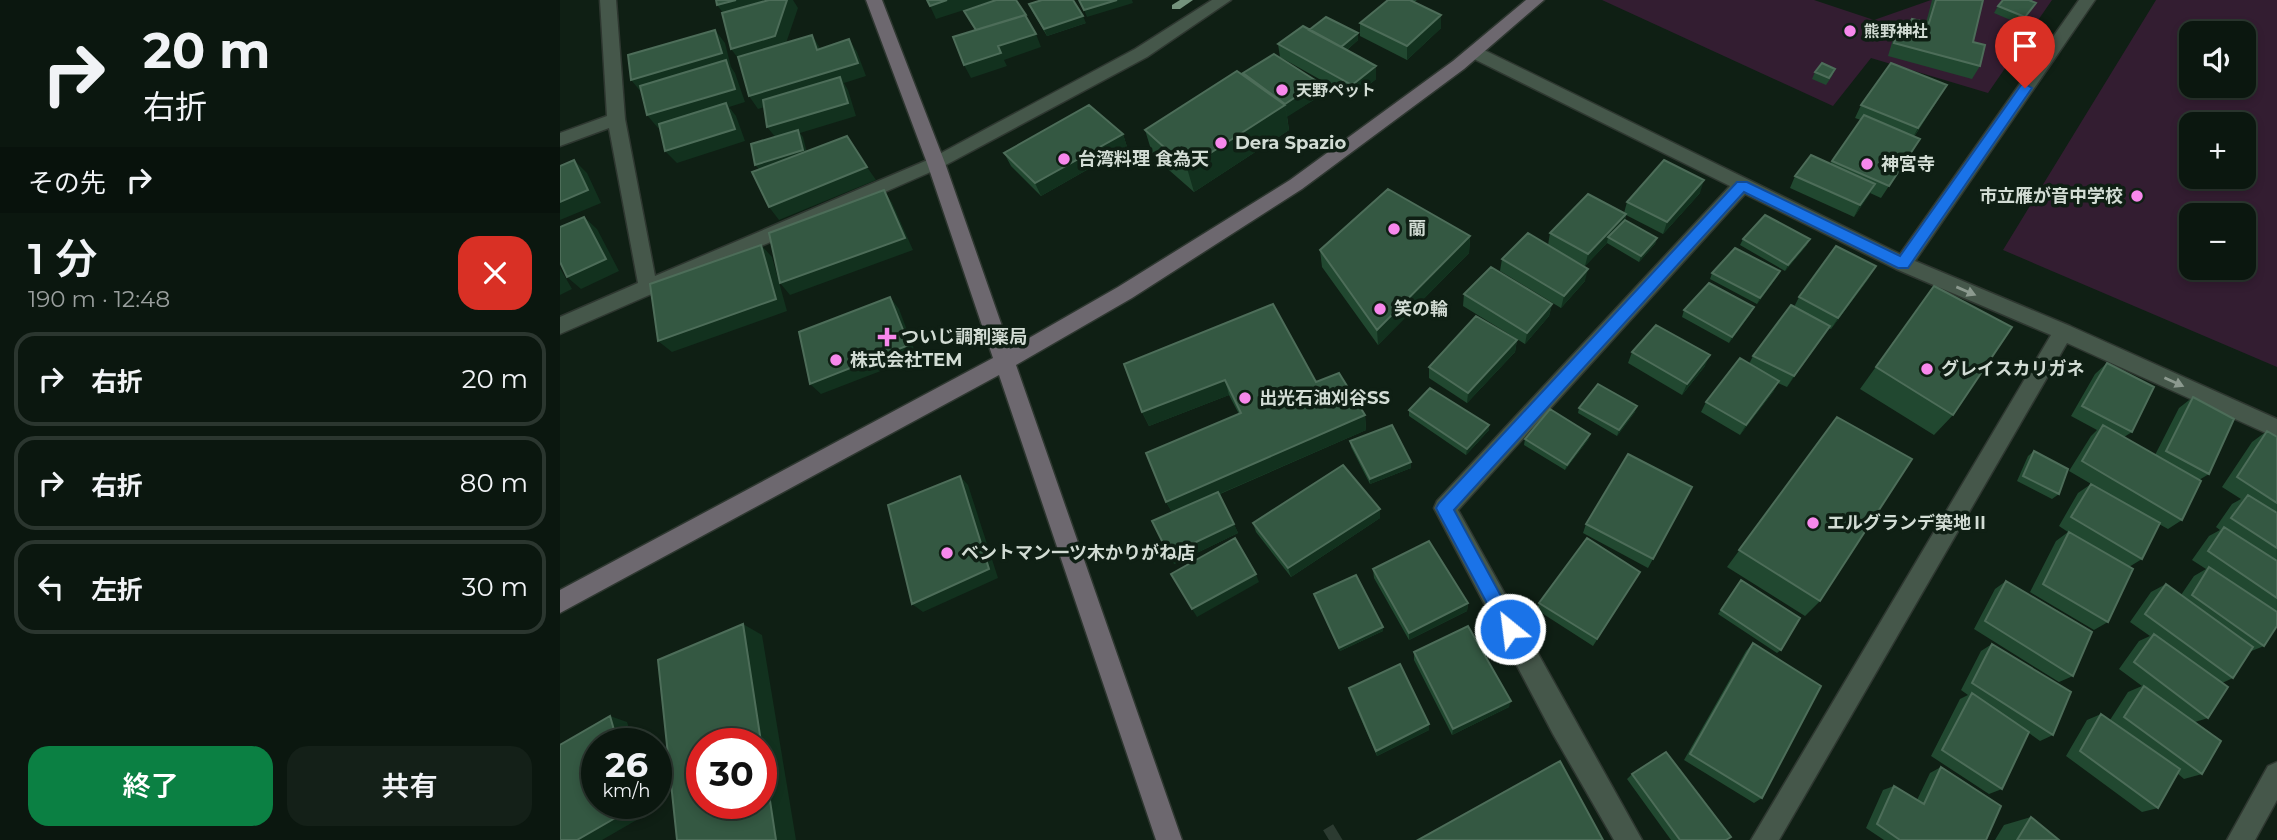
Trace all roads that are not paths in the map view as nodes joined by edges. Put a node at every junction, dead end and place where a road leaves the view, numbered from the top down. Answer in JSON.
{"nodes":[{"id":1,"x":608,"y":0,"type":"edge"},
{"id":2,"x":874,"y":0,"type":"edge"},
{"id":3,"x":1223,"y":0,"type":"edge"},
{"id":4,"x":1536,"y":0,"type":"edge"},
{"id":5,"x":2087,"y":0,"type":"edge"},
{"id":6,"x":1476,"y":53,"type":"junction"},
{"id":7,"x":616,"y":119,"type":"junction"},
{"id":8,"x":560,"y":140,"type":"edge"},
{"id":9,"x":936,"y":163,"type":"junction"},
{"id":10,"x":1742,"y":185,"type":"junction"},
{"id":11,"x":1903,"y":264,"type":"junction"},
{"id":12,"x":648,"y":287,"type":"junction"},
{"id":13,"x":560,"y":326,"type":"edge"},
{"id":14,"x":2063,"y":332,"type":"junction"},
{"id":15,"x":1005,"y":363,"type":"junction"},
{"id":16,"x":2277,"y":429,"type":"edge"},
{"id":17,"x":560,"y":602,"type":"edge"},
{"id":18,"x":2277,"y":775,"type":"edge"},
{"id":19,"x":1169,"y":840,"type":"edge"},
{"id":20,"x":1629,"y":840,"type":"edge"},
{"id":21,"x":1764,"y":840,"type":"edge"},
{"id":22,"x":2240,"y":840,"type":"edge"}],
"edges":[{"from":1,"to":7,"type":"street"},
{"from":2,"to":9,"type":"street"},
{"from":3,"to":9,"type":"street"},
{"from":4,"to":6,"type":"street"},
{"from":5,"to":11,"type":"street"},
{"from":6,"to":10,"type":"street"},
{"from":6,"to":15,"type":"street"},
{"from":7,"to":8,"type":"street"},
{"from":7,"to":12,"type":"street"},
{"from":9,"to":12,"type":"street"},
{"from":9,"to":15,"type":"street"},
{"from":10,"to":11,"type":"street"},
{"from":10,"to":20,"type":"street"},
{"from":11,"to":14,"type":"street","one_way":true},
{"from":12,"to":13,"type":"street"},
{"from":14,"to":16,"type":"street","one_way":true},
{"from":14,"to":21,"type":"street"},
{"from":15,"to":17,"type":"street"},
{"from":15,"to":19,"type":"street"},
{"from":18,"to":22,"type":"street"}]}
